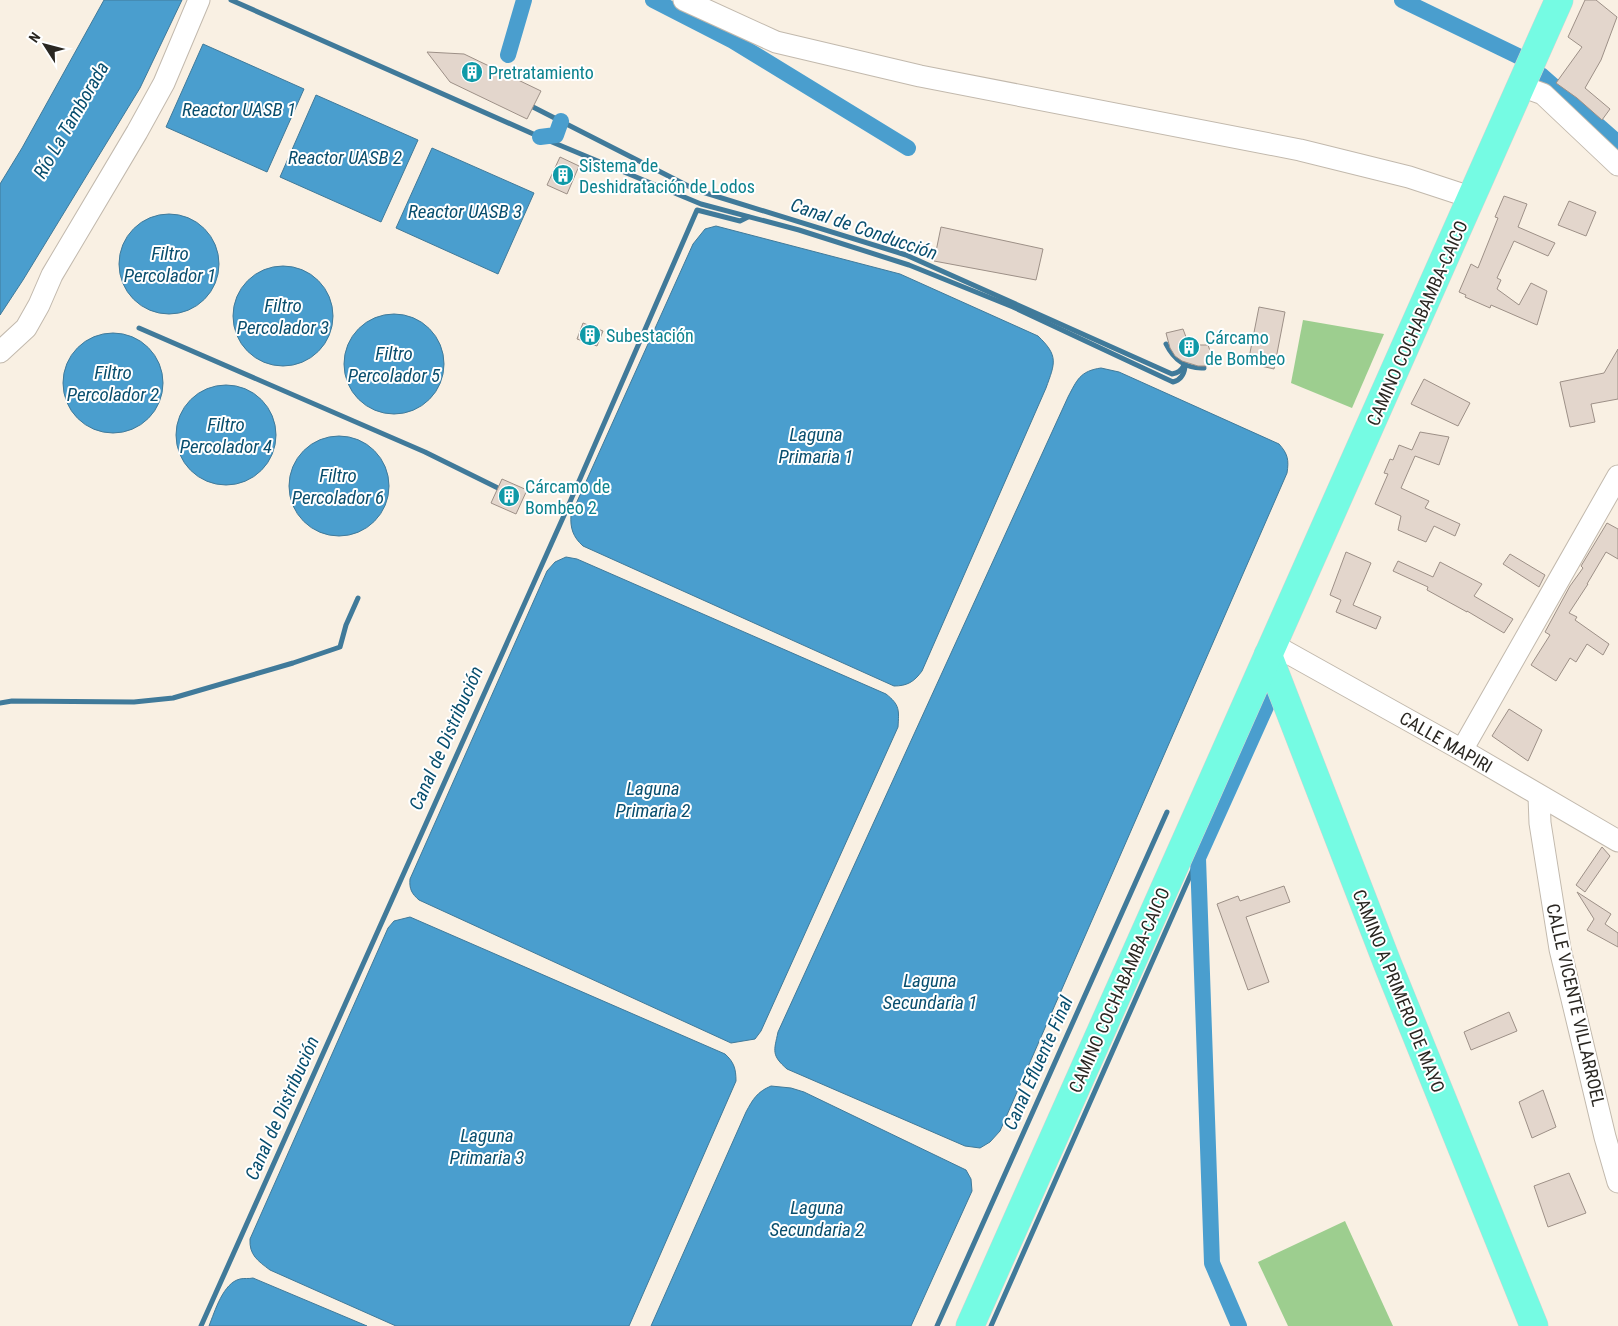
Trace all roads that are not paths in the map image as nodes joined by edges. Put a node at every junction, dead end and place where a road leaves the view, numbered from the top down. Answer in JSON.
{"nodes":[{"id":1,"x":199,"y":0,"type":"edge"},
{"id":2,"x":684,"y":0,"type":"edge"},
{"id":3,"x":1560,"y":0,"type":"edge"},
{"id":4,"x":1521,"y":86,"type":"junction"},
{"id":5,"x":1618,"y":165,"type":"edge"},
{"id":6,"x":1473,"y":198,"type":"junction"},
{"id":7,"x":0,"y":352,"type":"edge"},
{"id":8,"x":1618,"y":476,"type":"edge"},
{"id":9,"x":1270,"y":650,"type":"junction"},
{"id":10,"x":1462,"y":750,"type":"junction"},
{"id":11,"x":1539,"y":796,"type":"junction"},
{"id":12,"x":1618,"y":841,"type":"edge"},
{"id":13,"x":1600,"y":1112,"type":"junction"},
{"id":14,"x":1618,"y":1124,"type":"edge"},
{"id":15,"x":1618,"y":1182,"type":"edge"},
{"id":16,"x":970,"y":1326,"type":"edge"},
{"id":17,"x":1534,"y":1326,"type":"edge"}],
"edges":[{"from":1,"to":7,"type":"street"},
{"from":2,"to":6,"type":"street"},
{"from":3,"to":4,"type":"main road","name":"CAMINO COCHABAMBA-CAICO"},
{"from":4,"to":5,"type":"street"},
{"from":4,"to":6,"type":"main road","name":"CAMINO COCHABAMBA-CAICO"},
{"from":6,"to":9,"type":"main road","name":"CAMINO COCHABAMBA-CAICO"},
{"from":8,"to":10,"type":"street"},
{"from":9,"to":10,"type":"street","name":"CALLE MAPIRI"},
{"from":9,"to":16,"type":"main road","name":"CAMINO COCHABAMBA-CAICO"},
{"from":9,"to":17,"type":"main road","name":"CAMINO A PRIMERO DE MAYO"},
{"from":10,"to":11,"type":"street","name":"CALLE MAPIRI"},
{"from":11,"to":12,"type":"street","name":"CALLE MAPIRI"},
{"from":11,"to":13,"type":"street","name":"CALLE VICENTE VILLARROEL"},
{"from":13,"to":14,"type":"street"},
{"from":13,"to":15,"type":"street","name":"CALLE VICENTE VILLARROEL"}]}
